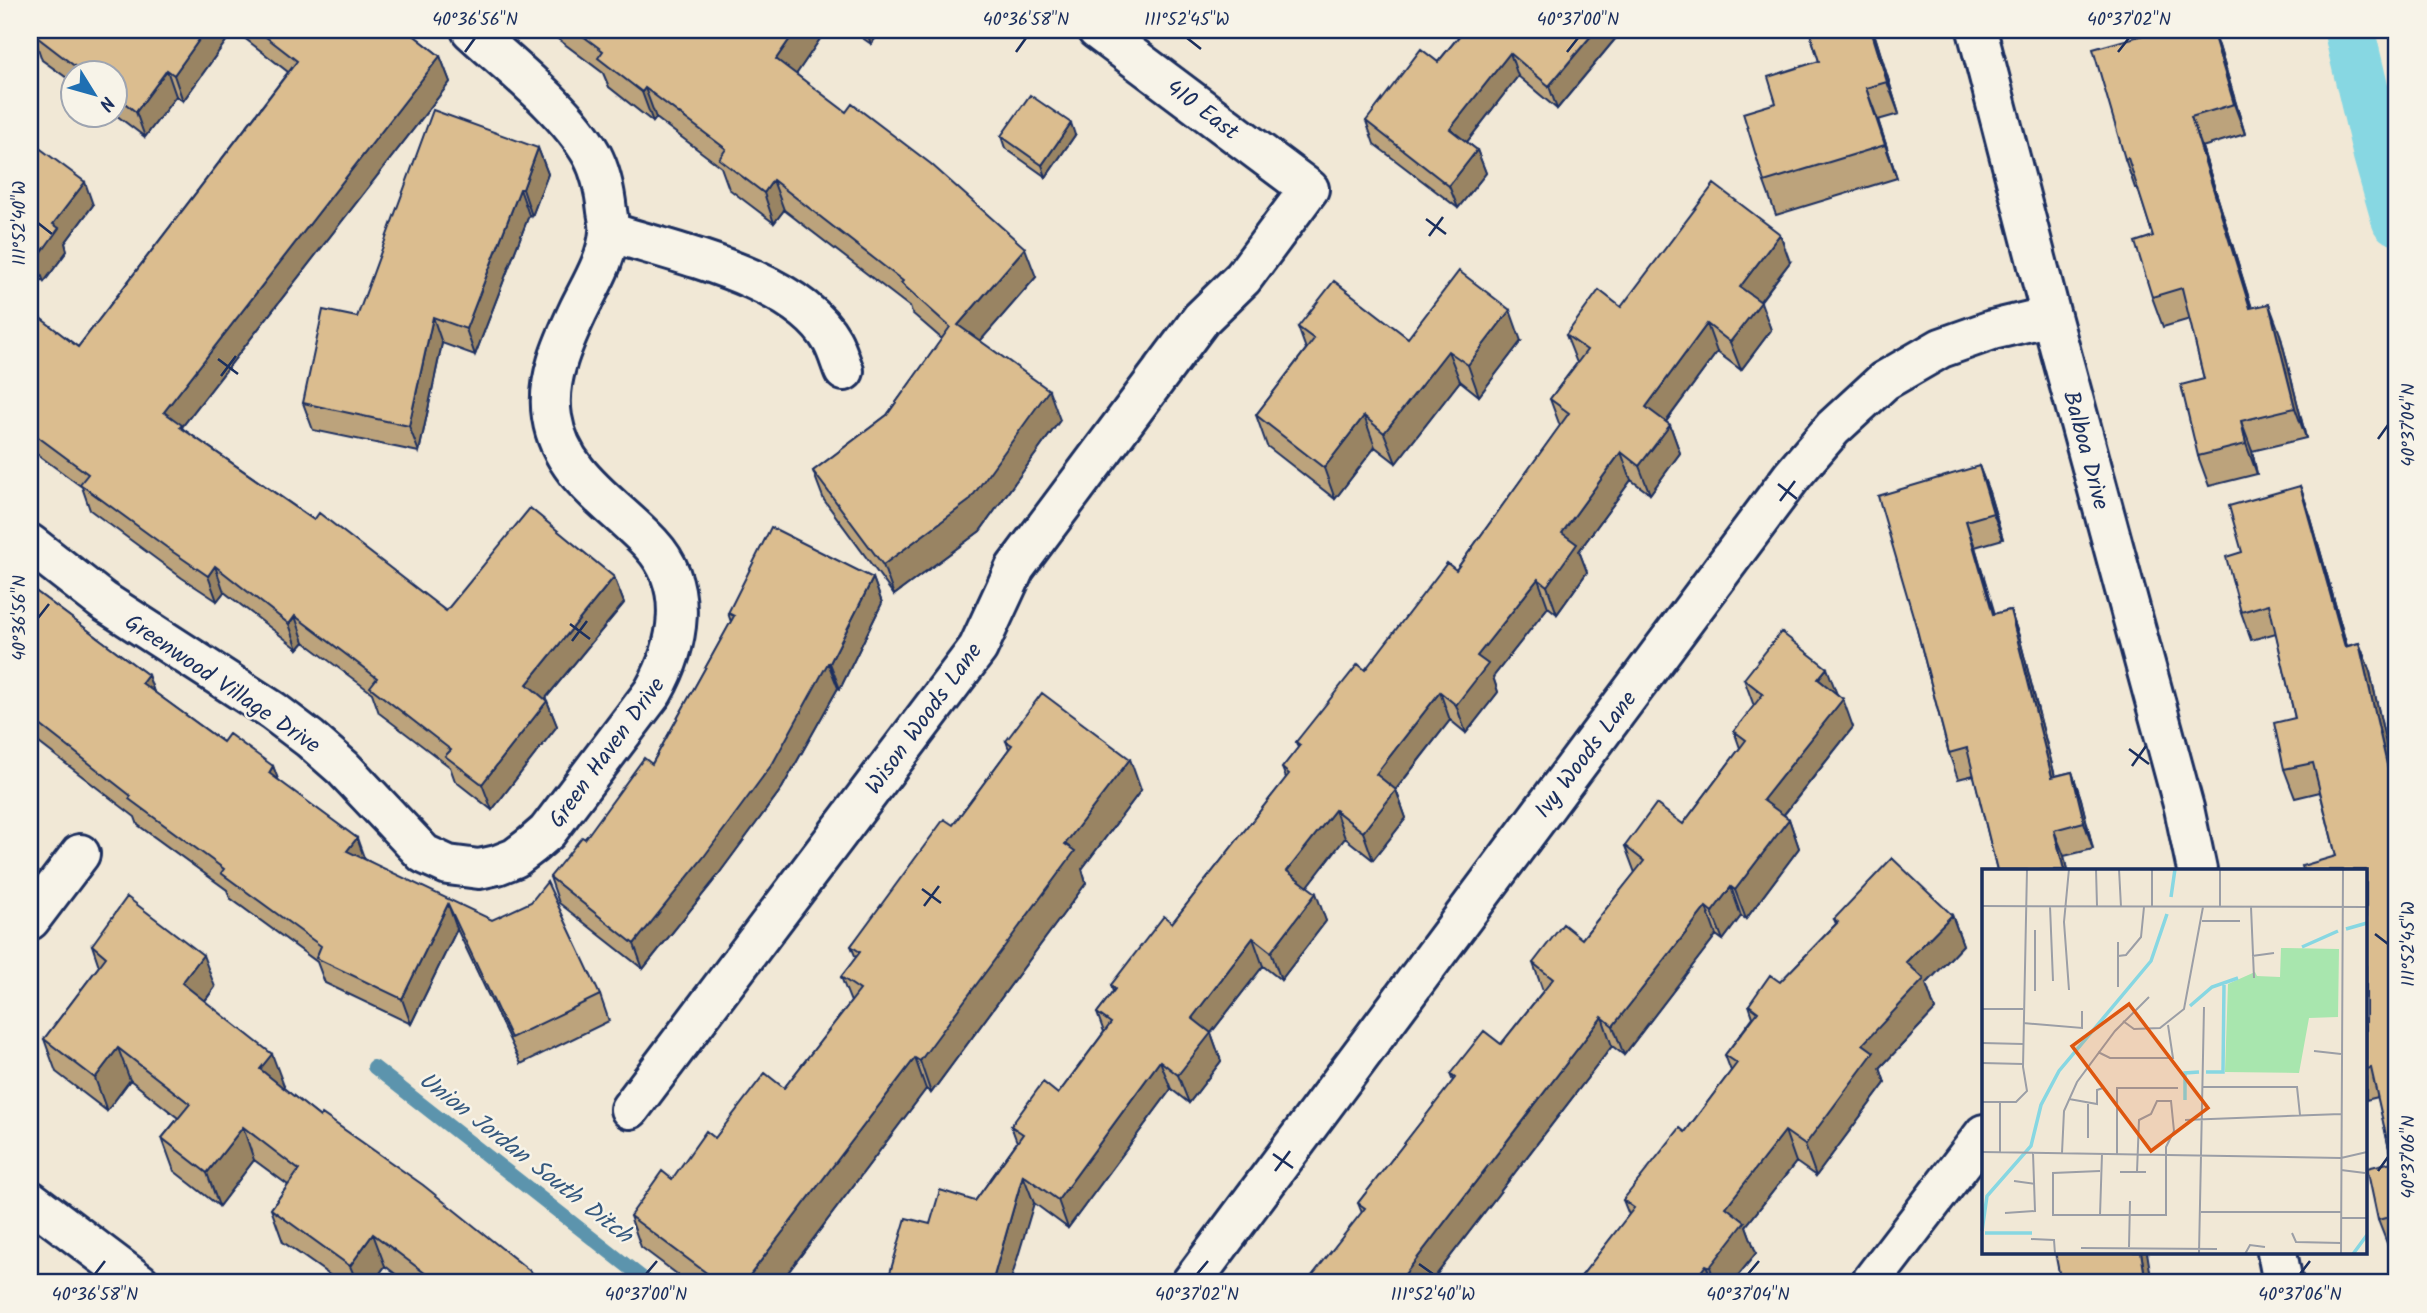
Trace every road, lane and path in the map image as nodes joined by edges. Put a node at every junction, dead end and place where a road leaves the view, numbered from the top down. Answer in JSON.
{"nodes":[{"id":1,"x":471,"y":30,"type":"edge"},
{"id":2,"x":1097,"y":30,"type":"edge"},
{"id":3,"x":1977,"y":30,"type":"edge"},
{"id":4,"x":1309,"y":189,"type":"joint"},
{"id":5,"x":609,"y":232,"type":"junction"},
{"id":6,"x":2051,"y":316,"type":"junction"},
{"id":7,"x":844,"y":371,"type":"dead end"},
{"id":8,"x":30,"y":544,"type":"edge"},
{"id":9,"x":80,"y":854,"type":"dead end"},
{"id":10,"x":479,"y":869,"type":"joint"},
{"id":11,"x":2197,"y":869,"type":"edge"},
{"id":12,"x":30,"y":920,"type":"edge"},
{"id":13,"x":630,"y":1109,"type":"dead end"},
{"id":14,"x":1982,"y":1137,"type":"edge"},
{"id":15,"x":30,"y":1200,"type":"edge"},
{"id":16,"x":2277,"y":1254,"type":"edge"},
{"id":17,"x":140,"y":1283,"type":"edge"},
{"id":18,"x":1191,"y":1283,"type":"edge"},
{"id":19,"x":1870,"y":1283,"type":"edge"},
{"id":20,"x":2283,"y":1283,"type":"edge"}],
"edges":[{"from":1,"to":5,"type":"street","name":"Green Haven Drive"},
{"from":2,"to":4,"type":"street","name":"410 East"},
{"from":3,"to":6,"type":"street","name":"Balboa Drive"},
{"from":4,"to":13,"type":"street","name":"Wison Woods Lane"},
{"from":5,"to":7,"type":"street"},
{"from":5,"to":10,"type":"street","name":"Green Haven Drive"},
{"from":6,"to":11,"type":"street","name":"Balboa Drive"},
{"from":6,"to":18,"type":"street","name":"Ivy Woods Lane"},
{"from":8,"to":10,"type":"street","name":"Greenwood Village Drive"},
{"from":9,"to":12,"type":"street"},
{"from":14,"to":19,"type":"street"},
{"from":15,"to":17,"type":"street"},
{"from":16,"to":20,"type":"street"}]}
